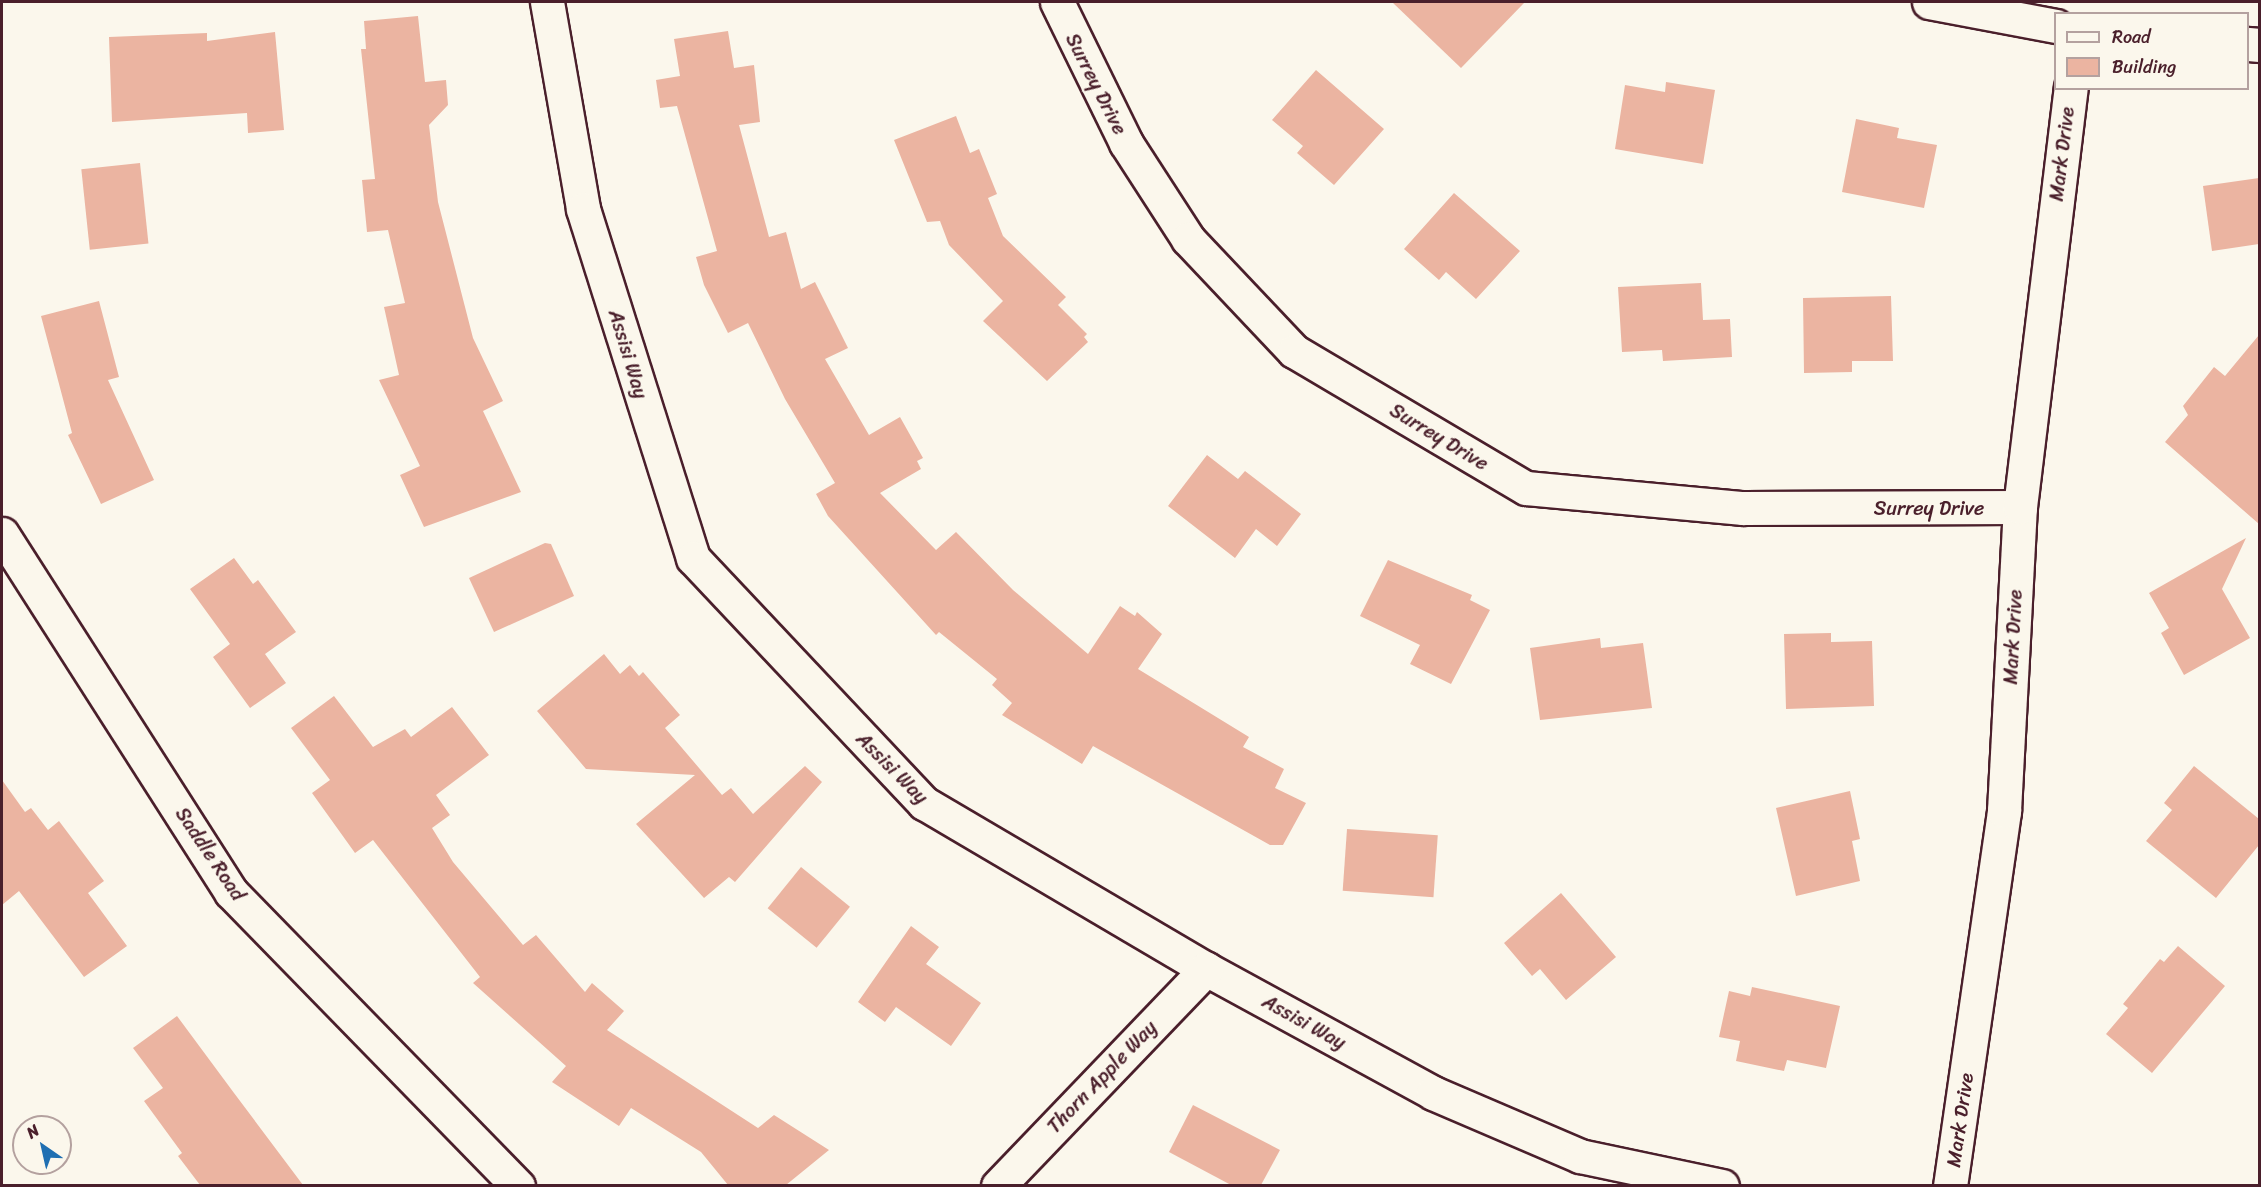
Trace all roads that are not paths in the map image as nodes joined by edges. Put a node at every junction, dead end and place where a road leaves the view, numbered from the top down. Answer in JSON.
{"nodes":[{"id":1,"x":547,"y":2,"type":"edge"},
{"id":2,"x":1057,"y":2,"type":"edge"},
{"id":3,"x":1929,"y":2,"type":"edge"},
{"id":4,"x":2054,"y":26,"type":"edge"},
{"id":5,"x":2071,"y":90,"type":"edge"},
{"id":6,"x":2020,"y":507,"type":"junction"},
{"id":7,"x":2,"y":534,"type":"edge"},
{"id":8,"x":1206,"y":969,"type":"junction"},
{"id":9,"x":519,"y":1185,"type":"edge"},
{"id":10,"x":998,"y":1185,"type":"edge"},
{"id":11,"x":1722,"y":1185,"type":"edge"},
{"id":12,"x":1950,"y":1185,"type":"edge"}],
"edges":[{"from":1,"to":8,"type":"street","name":"Assisi Way"},
{"from":2,"to":6,"type":"street","name":"Surrey Drive"},
{"from":3,"to":4,"type":"street"},
{"from":5,"to":6,"type":"street","name":"Mark Drive"},
{"from":6,"to":12,"type":"street","name":"Mark Drive"},
{"from":7,"to":9,"type":"street","name":"Saddle Road"},
{"from":8,"to":10,"type":"street","name":"Thorn Apple Way"},
{"from":8,"to":11,"type":"street","name":"Assisi Way"}]}
